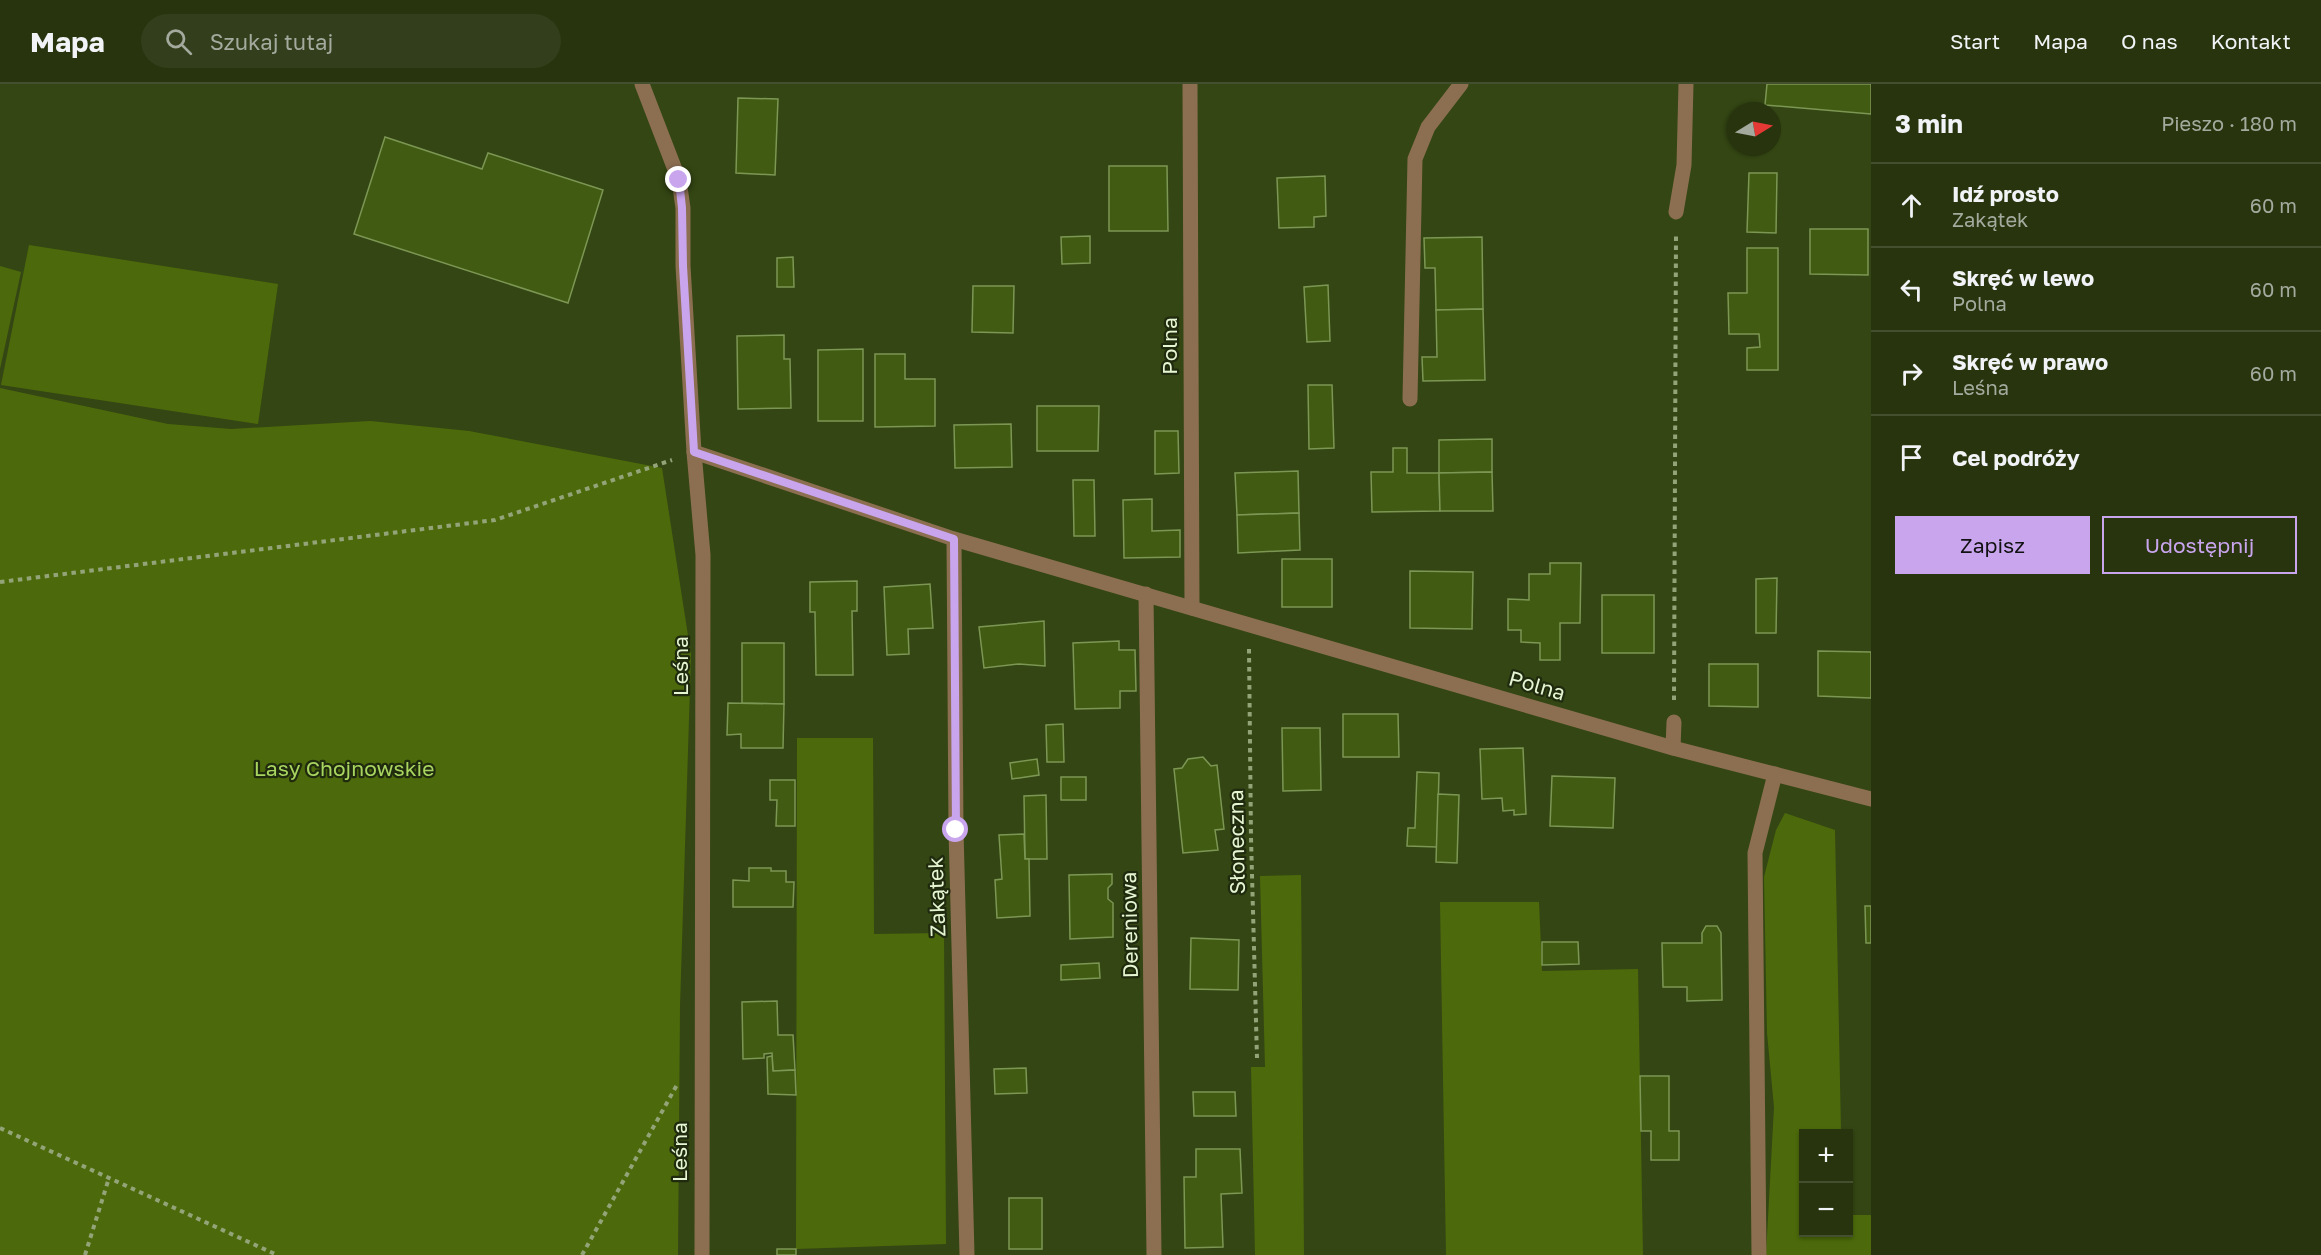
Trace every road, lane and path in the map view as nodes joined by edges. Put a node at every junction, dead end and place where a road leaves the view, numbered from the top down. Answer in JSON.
{"nodes":[{"id":1,"x":642,"y":84,"type":"edge"},
{"id":2,"x":1190,"y":84,"type":"edge"},
{"id":3,"x":1461,"y":84,"type":"edge"},
{"id":4,"x":1686,"y":84,"type":"edge"},
{"id":5,"x":1676,"y":212,"type":"joint"},
{"id":6,"x":1410,"y":399,"type":"dead end"},
{"id":7,"x":694,"y":452,"type":"junction"},
{"id":8,"x":954,"y":539,"type":"junction"},
{"id":9,"x":0,"y":582,"type":"edge"},
{"id":10,"x":1146,"y":594,"type":"junction"},
{"id":11,"x":1192,"y":608,"type":"junction"},
{"id":12,"x":1249,"y":625,"type":"junction"},
{"id":13,"x":1674,"y":722,"type":"joint"},
{"id":14,"x":1673,"y":748,"type":"junction"},
{"id":15,"x":1775,"y":774,"type":"junction"},
{"id":16,"x":1871,"y":799,"type":"edge"},
{"id":17,"x":1257,"y":1058,"type":"dead end"},
{"id":18,"x":678,"y":1082,"type":"dead end"},
{"id":19,"x":0,"y":1128,"type":"edge"},
{"id":20,"x":110,"y":1178,"type":"junction"},
{"id":21,"x":85,"y":1255,"type":"edge"},
{"id":22,"x":278,"y":1255,"type":"edge"},
{"id":23,"x":582,"y":1255,"type":"edge"},
{"id":24,"x":702,"y":1255,"type":"edge"},
{"id":25,"x":967,"y":1255,"type":"edge"},
{"id":26,"x":1154,"y":1255,"type":"edge"},
{"id":27,"x":1759,"y":1255,"type":"edge"}],
"edges":[{"from":1,"to":7,"type":"street","name":"Leśna"},
{"from":2,"to":11,"type":"street","name":"Polna"},
{"from":3,"to":6,"type":"street"},
{"from":4,"to":5,"type":"street"},
{"from":5,"to":13,"type":"path"},
{"from":7,"to":8,"type":"street","name":"Polna"},
{"from":7,"to":9,"type":"path"},
{"from":7,"to":24,"type":"street","name":"Leśna"},
{"from":8,"to":10,"type":"street","name":"Polna"},
{"from":8,"to":25,"type":"street","name":"Zakątek"},
{"from":10,"to":11,"type":"street","name":"Polna"},
{"from":10,"to":26,"type":"street","name":"Dereniowa"},
{"from":11,"to":12,"type":"street","name":"Polna"},
{"from":12,"to":14,"type":"street","name":"Polna"},
{"from":12,"to":17,"type":"path","name":"Słoneczna"},
{"from":13,"to":14,"type":"street"},
{"from":14,"to":15,"type":"street","name":"Polna"},
{"from":15,"to":16,"type":"street","name":"Polna"},
{"from":15,"to":27,"type":"street"},
{"from":18,"to":23,"type":"path"},
{"from":19,"to":20,"type":"path"},
{"from":20,"to":21,"type":"path"},
{"from":20,"to":22,"type":"path"}]}
